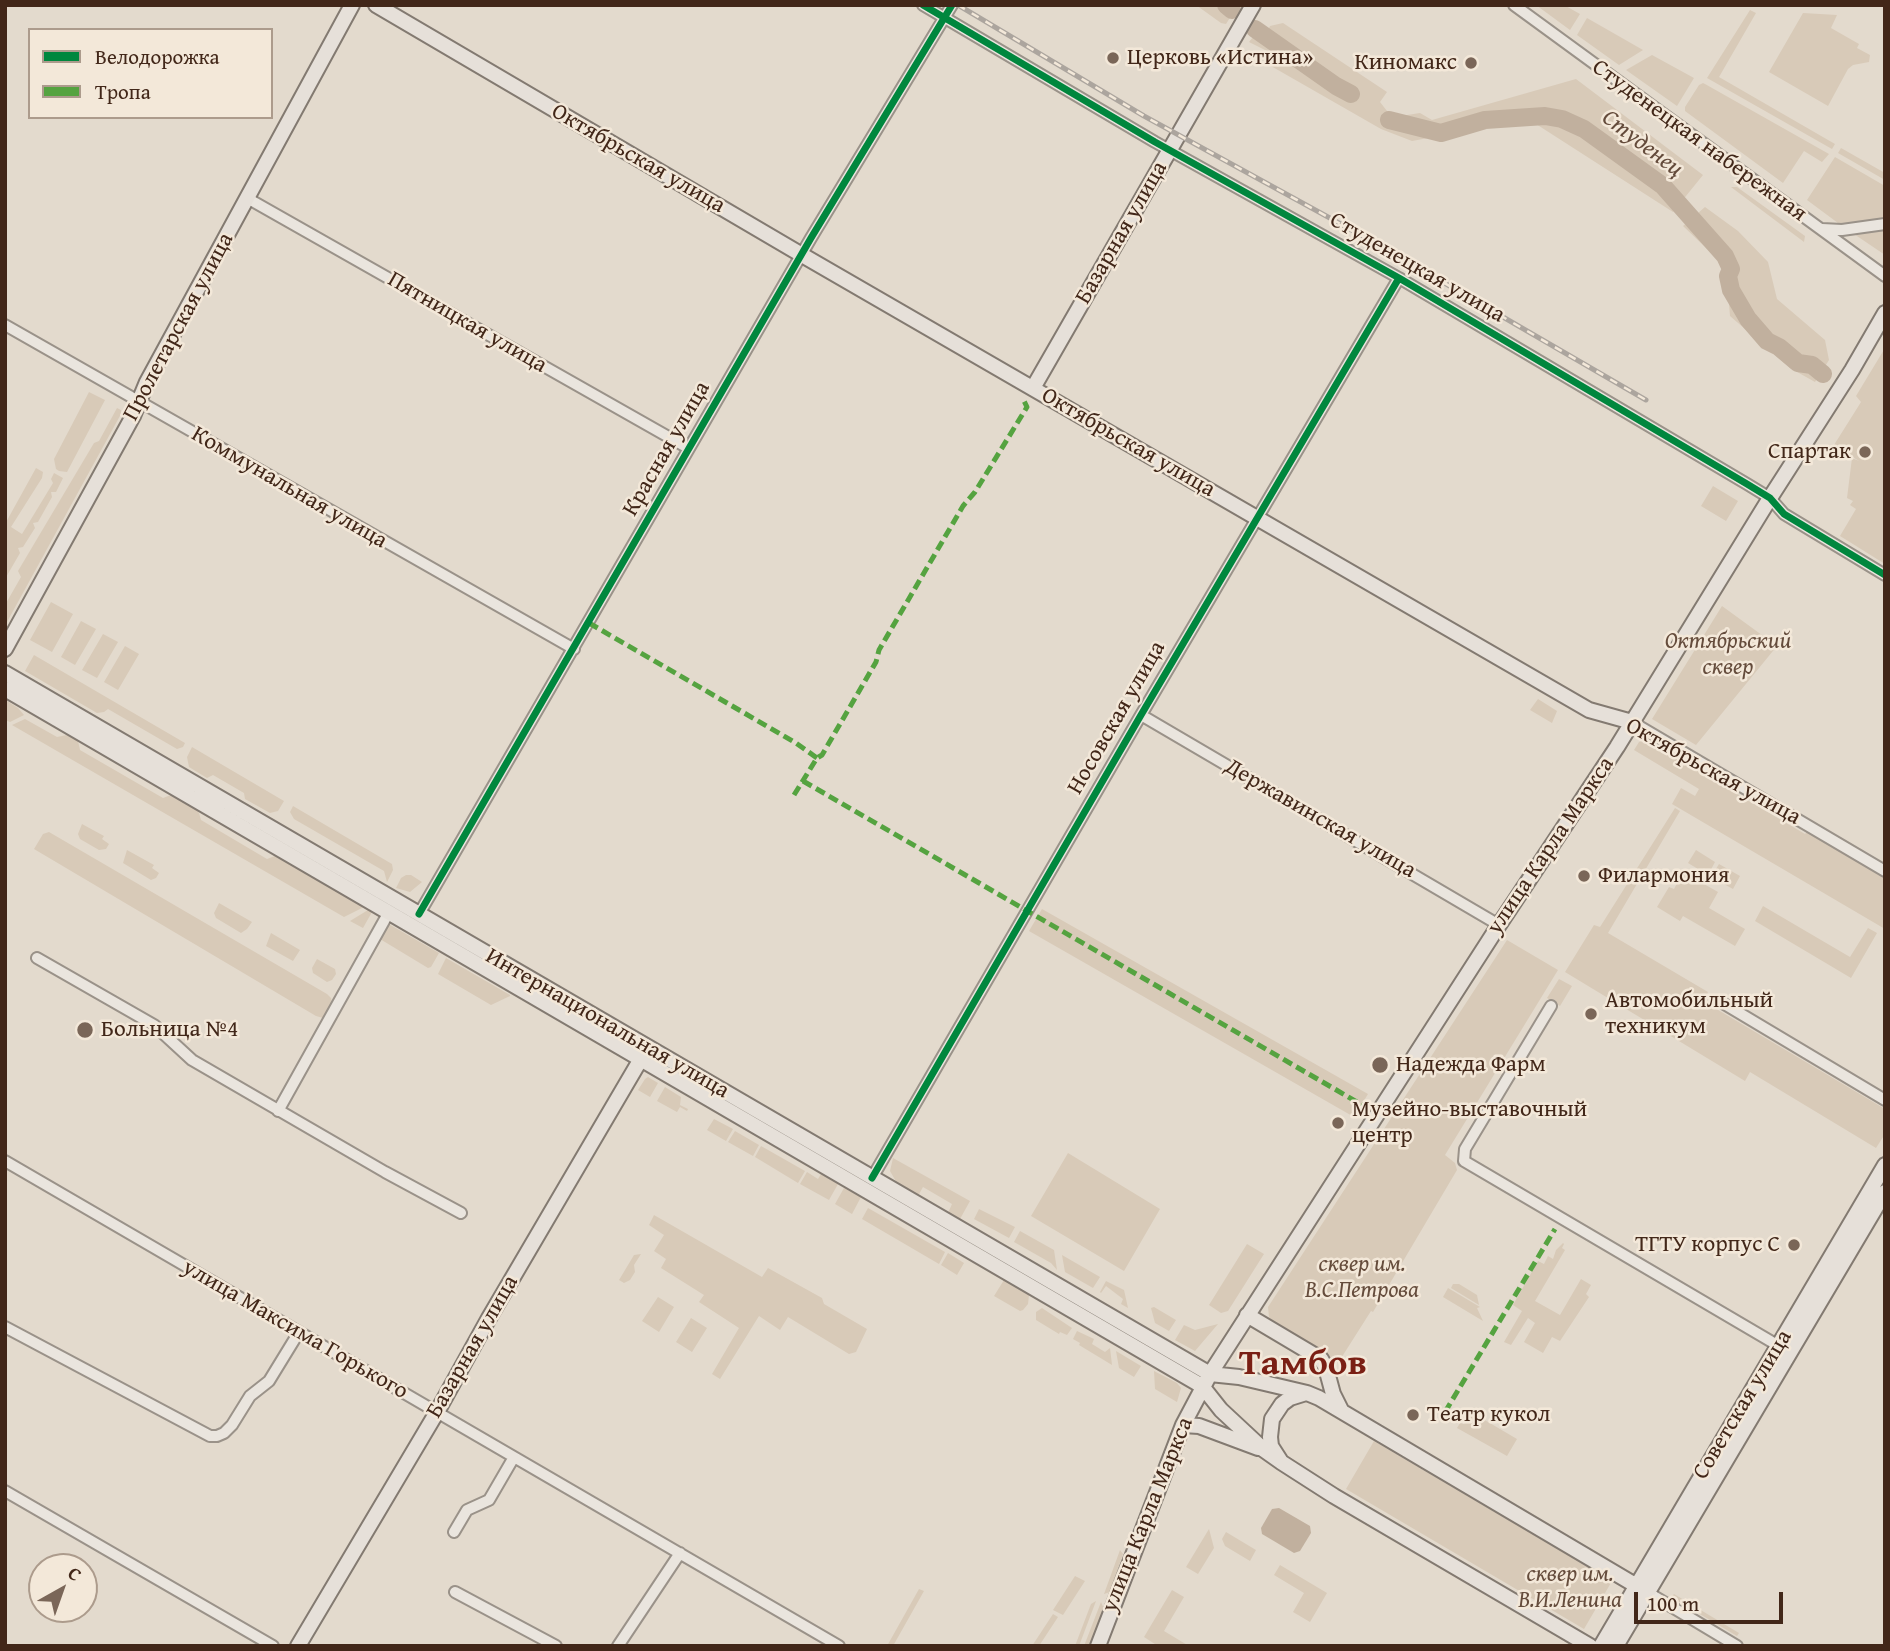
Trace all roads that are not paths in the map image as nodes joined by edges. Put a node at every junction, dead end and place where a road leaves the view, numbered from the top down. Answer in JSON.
{"nodes":[{"id":1,"x":352,"y":5,"type":"edge"},
{"id":2,"x":376,"y":5,"type":"edge"},
{"id":3,"x":923,"y":5,"type":"edge"},
{"id":4,"x":952,"y":5,"type":"edge"},
{"id":5,"x":1253,"y":5,"type":"edge"},
{"id":6,"x":1514,"y":5,"type":"edge"},
{"id":7,"x":944,"y":18,"type":"junction"},
{"id":8,"x":1170,"y":150,"type":"junction"},
{"id":9,"x":247,"y":198,"type":"junction"},
{"id":10,"x":1885,"y":224,"type":"edge"},
{"id":11,"x":1820,"y":229,"type":"junction"},
{"id":12,"x":802,"y":255,"type":"junction"},
{"id":13,"x":1885,"y":276,"type":"edge"},
{"id":14,"x":1399,"y":278,"type":"junction"},
{"id":15,"x":1885,"y":313,"type":"edge"},
{"id":16,"x":5,"y":325,"type":"edge"},
{"id":17,"x":1033,"y":388,"type":"junction"},
{"id":18,"x":140,"y":403,"type":"junction"},
{"id":19,"x":688,"y":448,"type":"junction"},
{"id":20,"x":1770,"y":498,"type":"junction"},
{"id":21,"x":1258,"y":517,"type":"junction"},
{"id":22,"x":1885,"y":575,"type":"edge"},
{"id":23,"x":5,"y":649,"type":"edge"},
{"id":24,"x":574,"y":649,"type":"junction"},
{"id":25,"x":5,"y":673,"type":"edge"},
{"id":26,"x":5,"y":689,"type":"edge"},
{"id":27,"x":1140,"y":715,"type":"junction"},
{"id":28,"x":1632,"y":722,"type":"junction"},
{"id":29,"x":1885,"y":871,"type":"edge"},
{"id":30,"x":389,"y":912,"type":"junction"},
{"id":31,"x":416,"y":920,"type":"junction"},
{"id":32,"x":1499,"y":925,"type":"junction"},
{"id":33,"x":37,"y":958,"type":"dead end"},
{"id":34,"x":1721,"y":1002,"type":"dead end"},
{"id":35,"x":1551,"y":1006,"type":"dead end"},
{"id":36,"x":644,"y":1053,"type":"junction"},
{"id":37,"x":1885,"y":1100,"type":"edge"},
{"id":38,"x":278,"y":1111,"type":"junction"},
{"id":39,"x":5,"y":1161,"type":"edge"},
{"id":40,"x":1885,"y":1165,"type":"edge"},
{"id":41,"x":868,"y":1184,"type":"junction"},
{"id":42,"x":1885,"y":1192,"type":"edge"},
{"id":43,"x":461,"y":1213,"type":"dead end"},
{"id":44,"x":1247,"y":1315,"type":"junction"},
{"id":45,"x":5,"y":1327,"type":"edge"},
{"id":46,"x":299,"y":1332,"type":"junction"},
{"id":47,"x":1784,"y":1349,"type":"junction"},
{"id":48,"x":1206,"y":1380,"type":"junction"},
{"id":49,"x":1307,"y":1393,"type":"junction"},
{"id":50,"x":1341,"y":1411,"type":"junction"},
{"id":51,"x":437,"y":1412,"type":"junction"},
{"id":52,"x":1182,"y":1425,"type":"junction"},
{"id":53,"x":1264,"y":1450,"type":"junction"},
{"id":54,"x":514,"y":1457,"type":"junction"},
{"id":55,"x":1281,"y":1462,"type":"junction"},
{"id":56,"x":5,"y":1491,"type":"edge"},
{"id":57,"x":454,"y":1532,"type":"dead end"},
{"id":58,"x":680,"y":1553,"type":"junction"},
{"id":59,"x":1641,"y":1589,"type":"junction"},
{"id":60,"x":455,"y":1592,"type":"dead end"},
{"id":61,"x":273,"y":1646,"type":"edge"},
{"id":62,"x":298,"y":1646,"type":"edge"},
{"id":63,"x":556,"y":1646,"type":"edge"},
{"id":64,"x":618,"y":1646,"type":"edge"},
{"id":65,"x":839,"y":1646,"type":"edge"},
{"id":66,"x":1098,"y":1646,"type":"edge"},
{"id":67,"x":1590,"y":1646,"type":"edge"},
{"id":68,"x":1601,"y":1646,"type":"edge"},
{"id":69,"x":1616,"y":1646,"type":"edge"},
{"id":70,"x":1737,"y":1646,"type":"edge"}],
"edges":[{"from":1,"to":9,"type":"main road","name":"Пролетарская улица"},
{"from":2,"to":12,"type":"main road","name":"Октябрьская улица"},
{"from":3,"to":7,"type":"street","name":"Студенецкая улица"},
{"from":4,"to":7,"type":"street","name":"Красная улица"},
{"from":5,"to":8,"type":"main road","name":"Базарная улица"},
{"from":6,"to":11,"type":"street","name":"Студенецкая набережная"},
{"from":7,"to":8,"type":"street","name":"Студенецкая улица"},
{"from":7,"to":12,"type":"street","name":"Красная улица"},
{"from":8,"to":14,"type":"street","name":"Студенецкая улица"},
{"from":8,"to":17,"type":"main road","name":"Базарная улица"},
{"from":9,"to":18,"type":"main road","name":"Пролетарская улица"},
{"from":9,"to":19,"type":"street","name":"Пятницкая улица"},
{"from":10,"to":11,"type":"street"},
{"from":11,"to":13,"type":"street","name":"Студенецкая набережная"},
{"from":12,"to":17,"type":"main road","name":"Октябрьская улица"},
{"from":12,"to":19,"type":"street","name":"Красная улица"},
{"from":14,"to":20,"type":"street","name":"Студенецкая улица"},
{"from":14,"to":21,"type":"street","name":"Носовская улица"},
{"from":15,"to":20,"type":"main road","name":"улица Карла Маркса"},
{"from":16,"to":18,"type":"street","name":"Коммунальная улица"},
{"from":17,"to":21,"type":"main road","name":"Октябрьская улица"},
{"from":18,"to":23,"type":"main road","name":"Пролетарская улица"},
{"from":18,"to":24,"type":"street","name":"Коммунальная улица"},
{"from":19,"to":24,"type":"street","name":"Красная улица"},
{"from":20,"to":22,"type":"street","name":"Студенецкая улица"},
{"from":20,"to":28,"type":"main road","name":"улица Карла Маркса"},
{"from":21,"to":27,"type":"street","name":"Носовская улица"},
{"from":21,"to":28,"type":"main road","name":"Октябрьская улица"},
{"from":24,"to":31,"type":"street","name":"Красная улица"},
{"from":25,"to":31,"type":"main road","name":"Интернациональная улица"},
{"from":26,"to":30,"type":"main road","name":"Интернациональная улица"},
{"from":27,"to":32,"type":"street","name":"Державинская улица"},
{"from":27,"to":41,"type":"street","name":"Носовская улица"},
{"from":28,"to":29,"type":"street","name":"Октябрьская улица"},
{"from":28,"to":32,"type":"main road","name":"улица Карла Маркса"},
{"from":30,"to":31,"type":"main road","name":"Интернациональная улица"},
{"from":30,"to":38,"type":"street"},
{"from":31,"to":36,"type":"main road","name":"Интернациональная улица"},
{"from":32,"to":44,"type":"main road","name":"улица Карла Маркса"},
{"from":33,"to":38,"type":"street"},
{"from":34,"to":37,"type":"street"},
{"from":35,"to":47,"type":"street"},
{"from":36,"to":41,"type":"main road","name":"Интернациональная улица"},
{"from":36,"to":51,"type":"main road","name":"Базарная улица"},
{"from":38,"to":43,"type":"street"},
{"from":39,"to":46,"type":"street","name":"улица Максима Горького"},
{"from":40,"to":47,"type":"main road","name":"Советская улица"},
{"from":41,"to":48,"type":"main road","name":"Интернациональная улица"},
{"from":42,"to":47,"type":"main road","name":"Советская улица"},
{"from":44,"to":48,"type":"main road","name":"улица Карла Маркса"},
{"from":44,"to":50,"type":"main road"},
{"from":45,"to":46,"type":"street"},
{"from":46,"to":51,"type":"street","name":"улица Максима Горького"},
{"from":47,"to":59,"type":"main road","name":"Советская улица"},
{"from":48,"to":49,"type":"main road","name":"Интернациональная улица"},
{"from":48,"to":52,"type":"main road","name":"улица Карла Маркса"},
{"from":48,"to":53,"type":"main road","name":"Интернациональная улица"},
{"from":49,"to":50,"type":"main road","name":"Интернациональная улица"},
{"from":49,"to":55,"type":"main road"},
{"from":50,"to":59,"type":"main road","name":"Интернациональная улица"},
{"from":51,"to":54,"type":"street","name":"улица Максима Горького"},
{"from":51,"to":62,"type":"main road","name":"Базарная улица"},
{"from":52,"to":53,"type":"main road"},
{"from":52,"to":66,"type":"main road","name":"улица Карла Маркса"},
{"from":53,"to":55,"type":"main road","name":"Интернациональная улица"},
{"from":54,"to":57,"type":"street"},
{"from":54,"to":58,"type":"street","name":"улица Максима Горького"},
{"from":55,"to":67,"type":"main road","name":"Интернациональная улица"},
{"from":56,"to":61,"type":"street"},
{"from":58,"to":64,"type":"street"},
{"from":58,"to":65,"type":"street","name":"улица Максима Горького"},
{"from":59,"to":68,"type":"main road","name":"Советская улица"},
{"from":59,"to":69,"type":"main road","name":"Советская улица"},
{"from":59,"to":70,"type":"street"},
{"from":60,"to":63,"type":"street"}]}
